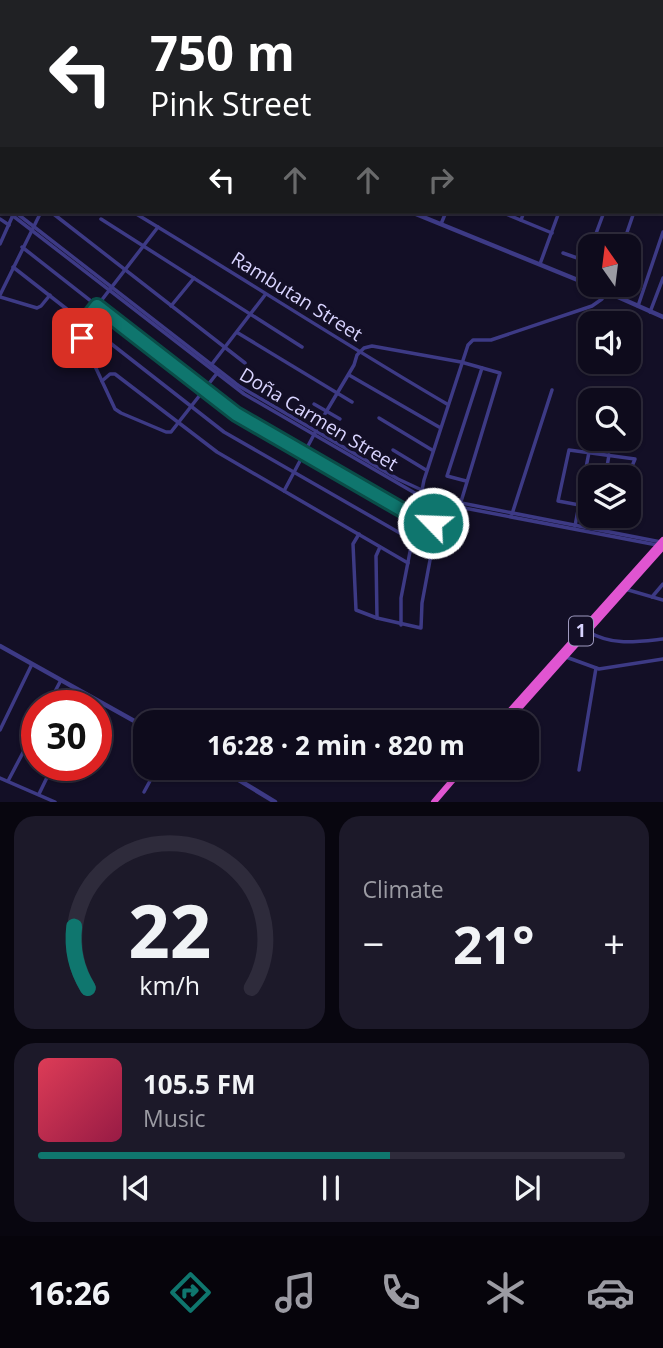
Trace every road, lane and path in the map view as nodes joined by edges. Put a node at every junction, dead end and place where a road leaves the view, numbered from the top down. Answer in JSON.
{"nodes":[{"id":1,"x":14,"y":214,"type":"edge"},
{"id":2,"x":15,"y":214,"type":"edge"},
{"id":3,"x":40,"y":214,"type":"edge"},
{"id":4,"x":54,"y":214,"type":"edge"},
{"id":5,"x":136,"y":214,"type":"edge"},
{"id":6,"x":416,"y":214,"type":"edge"},
{"id":7,"x":445,"y":214,"type":"edge"},
{"id":8,"x":506,"y":214,"type":"edge"},
{"id":9,"x":523,"y":214,"type":"edge"},
{"id":10,"x":558,"y":214,"type":"edge"},
{"id":11,"x":603,"y":214,"type":"edge"},
{"id":12,"x":633,"y":214,"type":"edge"},
{"id":13,"x":0,"y":219,"type":"edge"},
{"id":14,"x":100,"y":219,"type":"dead end"},
{"id":15,"x":521,"y":220,"type":"junction"},
{"id":16,"x":441,"y":224,"type":"junction"},
{"id":17,"x":9,"y":225,"type":"junction"},
{"id":18,"x":32,"y":226,"type":"junction"},
{"id":19,"x":158,"y":227,"type":"junction"},
{"id":20,"x":663,"y":232,"type":"edge"},
{"id":21,"x":552,"y":233,"type":"junction"},
{"id":22,"x":596,"y":234,"type":"edge"},
{"id":23,"x":626,"y":234,"type":"edge"},
{"id":24,"x":0,"y":244,"type":"edge"},
{"id":25,"x":145,"y":246,"type":"junction"},
{"id":26,"x":22,"y":247,"type":"junction"},
{"id":27,"x":563,"y":253,"type":"dead end"},
{"id":28,"x":578,"y":258,"type":"edge"},
{"id":29,"x":540,"y":264,"type":"junction"},
{"id":30,"x":13,"y":267,"type":"junction"},
{"id":31,"x":125,"y":270,"type":"junction"},
{"id":32,"x":194,"y":278,"type":"junction"},
{"id":33,"x":663,"y":278,"type":"edge"},
{"id":34,"x":578,"y":281,"type":"edge"},
{"id":35,"x":110,"y":288,"type":"junction"},
{"id":36,"x":265,"y":295,"type":"junction"},
{"id":37,"x":0,"y":296,"type":"edge"},
{"id":38,"x":50,"y":296,"type":"junction"},
{"id":39,"x":603,"y":298,"type":"edge"},
{"id":40,"x":620,"y":298,"type":"edge"},
{"id":41,"x":97,"y":306,"type":"junction"},
{"id":42,"x":171,"y":306,"type":"junction"},
{"id":43,"x":638,"y":306,"type":"junction"},
{"id":44,"x":650,"y":312,"type":"junction"},
{"id":45,"x":252,"y":315,"type":"junction"},
{"id":46,"x":663,"y":317,"type":"edge"},
{"id":47,"x":84,"y":323,"type":"junction"},
{"id":48,"x":238,"y":333,"type":"junction"},
{"id":49,"x":302,"y":347,"type":"dead end"},
{"id":50,"x":225,"y":348,"type":"junction"},
{"id":51,"x":360,"y":352,"type":"junction"},
{"id":52,"x":461,"y":362,"type":"junction"},
{"id":53,"x":246,"y":363,"type":"dead end"},
{"id":54,"x":212,"y":365,"type":"junction"},
{"id":55,"x":482,"y":368,"type":"junction"},
{"id":56,"x":219,"y":372,"type":"junction"},
{"id":57,"x":349,"y":374,"type":"junction"},
{"id":58,"x":102,"y":381,"type":"junction"},
{"id":59,"x":205,"y":390,"type":"junction"},
{"id":60,"x":552,"y":390,"type":"dead end"},
{"id":61,"x":338,"y":393,"type":"junction"},
{"id":62,"x":352,"y":402,"type":"dead end"},
{"id":63,"x":314,"y":404,"type":"dead end"},
{"id":64,"x":447,"y":404,"type":"junction"},
{"id":65,"x":192,"y":407,"type":"junction"},
{"id":66,"x":326,"y":412,"type":"junction"},
{"id":67,"x":379,"y":418,"type":"dead end"},
{"id":68,"x":340,"y":419,"type":"dead end"},
{"id":69,"x":179,"y":424,"type":"junction"},
{"id":70,"x":439,"y":427,"type":"junction"},
{"id":71,"x":315,"y":433,"type":"junction"},
{"id":72,"x":393,"y":450,"type":"dead end"},
{"id":73,"x":432,"y":450,"type":"junction"},
{"id":74,"x":589,"y":452,"type":"junction"},
{"id":75,"x":305,"y":453,"type":"junction"},
{"id":76,"x":609,"y":455,"type":"junction"},
{"id":77,"x":586,"y":465,"type":"edge"},
{"id":78,"x":607,"y":465,"type":"edge"},
{"id":79,"x":632,"y":465,"type":"edge"},
{"id":80,"x":426,"y":470,"type":"junction"},
{"id":81,"x":294,"y":472,"type":"junction"},
{"id":82,"x":466,"y":481,"type":"junction"},
{"id":83,"x":284,"y":491,"type":"junction"},
{"id":84,"x":421,"y":493,"type":"junction"},
{"id":85,"x":460,"y":505,"type":"junction"},
{"id":86,"x":578,"y":505,"type":"joint"},
{"id":87,"x":512,"y":515,"type":"junction"},
{"id":88,"x":416,"y":518,"type":"junction"},
{"id":89,"x":573,"y":527,"type":"junction"},
{"id":90,"x":359,"y":534,"type":"junction"},
{"id":91,"x":412,"y":540,"type":"junction"},
{"id":92,"x":662,"y":544,"type":"edge"},
{"id":93,"x":380,"y":547,"type":"junction"},
{"id":94,"x":408,"y":563,"type":"junction"},
{"id":95,"x":663,"y":584,"type":"edge"},
{"id":96,"x":623,"y":589,"type":"junction"},
{"id":97,"x":652,"y":597,"type":"junction"},
{"id":98,"x":663,"y":600,"type":"edge"},
{"id":99,"x":377,"y":618,"type":"junction"},
{"id":100,"x":401,"y":625,"type":"junction"},
{"id":101,"x":586,"y":630,"type":"junction"},
{"id":102,"x":663,"y":639,"type":"edge"},
{"id":103,"x":0,"y":646,"type":"edge"},
{"id":104,"x":565,"y":657,"type":"junction"},
{"id":105,"x":663,"y":659,"type":"edge"},
{"id":106,"x":32,"y":664,"type":"junction"},
{"id":107,"x":596,"y":668,"type":"junction"},
{"id":108,"x":61,"y":680,"type":"junction"},
{"id":109,"x":56,"y":690,"type":"edge"},
{"id":110,"x":511,"y":710,"type":"edge"},
{"id":111,"x":518,"y":710,"type":"edge"},
{"id":112,"x":133,"y":720,"type":"edge"},
{"id":113,"x":0,"y":730,"type":"edge"},
{"id":114,"x":21,"y":756,"type":"edge"},
{"id":115,"x":579,"y":770,"type":"dead end"},
{"id":116,"x":0,"y":778,"type":"edge"},
{"id":117,"x":150,"y":780,"type":"edge"},
{"id":118,"x":239,"y":780,"type":"edge"},
{"id":119,"x":453,"y":780,"type":"edge"},
{"id":120,"x":8,"y":781,"type":"junction"},
{"id":121,"x":45,"y":781,"type":"edge"},
{"id":122,"x":144,"y":792,"type":"dead end"},
{"id":123,"x":38,"y":795,"type":"junction"},
{"id":124,"x":55,"y":802,"type":"edge"},
{"id":125,"x":275,"y":802,"type":"edge"},
{"id":126,"x":434,"y":802,"type":"edge"}],
"edges":[{"from":1,"to":17,"type":"street"},
{"from":2,"to":18,"type":"street","name":"Doña Carmen Street"},
{"from":3,"to":18,"type":"street"},
{"from":4,"to":31,"type":"street"},
{"from":5,"to":19,"type":"street","name":"Rambutan Street"},
{"from":6,"to":16,"type":"street"},
{"from":7,"to":16,"type":"street"},
{"from":8,"to":15,"type":"street"},
{"from":9,"to":15,"type":"street"},
{"from":10,"to":21,"type":"street"},
{"from":11,"to":22,"type":"street"},
{"from":12,"to":23,"type":"street"},
{"from":13,"to":17,"type":"street"},
{"from":14,"to":25,"type":"street"},
{"from":15,"to":21,"type":"street"},
{"from":16,"to":29,"type":"street"},
{"from":17,"to":24,"type":"street"},
{"from":18,"to":26,"type":"street"},
{"from":18,"to":35,"type":"street","name":"Doña Carmen Street"},
{"from":19,"to":25,"type":"street"},
{"from":19,"to":36,"type":"street","name":"Rambutan Street"},
{"from":20,"to":43,"type":"street"},
{"from":21,"to":29,"type":"street"},
{"from":25,"to":31,"type":"street"},
{"from":25,"to":32,"type":"street"},
{"from":26,"to":30,"type":"street"},
{"from":26,"to":41,"type":"street"},
{"from":27,"to":28,"type":"street"},
{"from":29,"to":34,"type":"street"},
{"from":30,"to":37,"type":"street"},
{"from":30,"to":38,"type":"street"},
{"from":31,"to":35,"type":"street"},
{"from":31,"to":42,"type":"street"},
{"from":32,"to":42,"type":"street"},
{"from":32,"to":45,"type":"street"},
{"from":33,"to":44,"type":"street"},
{"from":35,"to":41,"type":"street"},
{"from":35,"to":54,"type":"street","name":"Doña Carmen Street"},
{"from":35,"to":56,"type":"street","name":"Doña Carmen Street"},
{"from":36,"to":45,"type":"street"},
{"from":36,"to":51,"type":"street","name":"Rambutan Street"},
{"from":37,"to":38,"type":"street"},
{"from":38,"to":47,"type":"street"},
{"from":39,"to":52,"type":"street"},
{"from":40,"to":43,"type":"street"},
{"from":41,"to":47,"type":"street"},
{"from":41,"to":59,"type":"street"},
{"from":42,"to":50,"type":"street"},
{"from":43,"to":44,"type":"street"},
{"from":44,"to":46,"type":"street"},
{"from":45,"to":48,"type":"street"},
{"from":45,"to":49,"type":"street"},
{"from":47,"to":58,"type":"street"},
{"from":47,"to":65,"type":"street"},
{"from":48,"to":50,"type":"street"},
{"from":48,"to":61,"type":"street"},
{"from":50,"to":53,"type":"street"},
{"from":50,"to":54,"type":"street"},
{"from":51,"to":52,"type":"street"},
{"from":51,"to":57,"type":"street"},
{"from":51,"to":64,"type":"street","name":"Rambutan Street"},
{"from":52,"to":55,"type":"street"},
{"from":52,"to":64,"type":"street"},
{"from":54,"to":56,"type":"street","name":"Doña Carmen Street"},
{"from":55,"to":82,"type":"street"},
{"from":55,"to":82,"type":"street"},
{"from":56,"to":59,"type":"street"},
{"from":56,"to":71,"type":"street","name":"Doña Carmen Street"},
{"from":57,"to":61,"type":"street"},
{"from":57,"to":70,"type":"street"},
{"from":58,"to":69,"type":"street"},
{"from":58,"to":69,"type":"street"},
{"from":59,"to":65,"type":"street"},
{"from":59,"to":75,"type":"street"},
{"from":60,"to":87,"type":"street"},
{"from":61,"to":62,"type":"street"},
{"from":61,"to":66,"type":"street"},
{"from":63,"to":66,"type":"street"},
{"from":64,"to":70,"type":"street"},
{"from":65,"to":69,"type":"street"},
{"from":65,"to":81,"type":"street"},
{"from":66,"to":68,"type":"street"},
{"from":66,"to":71,"type":"street"},
{"from":67,"to":73,"type":"street"},
{"from":69,"to":83,"type":"street"},
{"from":70,"to":73,"type":"street"},
{"from":71,"to":75,"type":"street"},
{"from":71,"to":84,"type":"street","name":"Doña Carmen Street"},
{"from":72,"to":80,"type":"street"},
{"from":73,"to":80,"type":"street"},
{"from":74,"to":76,"type":"street"},
{"from":74,"to":77,"type":"street"},
{"from":74,"to":86,"type":"street"},
{"from":75,"to":81,"type":"street"},
{"from":75,"to":88,"type":"street"},
{"from":76,"to":78,"type":"street"},
{"from":76,"to":79,"type":"street"},
{"from":80,"to":84,"type":"street"},
{"from":81,"to":83,"type":"street"},
{"from":81,"to":91,"type":"street"},
{"from":82,"to":85,"type":"street"},
{"from":83,"to":90,"type":"street"},
{"from":84,"to":85,"type":"street","name":"Doña Carmen Street"},
{"from":84,"to":88,"type":"street"},
{"from":85,"to":87,"type":"street","name":"Doña Carmen Street"},
{"from":86,"to":89,"type":"street"},
{"from":87,"to":89,"type":"street","name":"Doña Carmen Street"},
{"from":88,"to":91,"type":"street"},
{"from":88,"to":100,"type":"street"},
{"from":89,"to":92,"type":"street","name":"Doña Carmen Street"},
{"from":90,"to":93,"type":"street"},
{"from":90,"to":99,"type":"street"},
{"from":91,"to":94,"type":"street"},
{"from":92,"to":96,"type":"highway","number":"1"},
{"from":93,"to":94,"type":"street"},
{"from":93,"to":99,"type":"street"},
{"from":94,"to":100,"type":"street"},
{"from":95,"to":97,"type":"street"},
{"from":96,"to":97,"type":"street"},
{"from":96,"to":101,"type":"highway","number":"1"},
{"from":97,"to":98,"type":"street"},
{"from":99,"to":100,"type":"street"},
{"from":101,"to":102,"type":"street"},
{"from":101,"to":104,"type":"highway","number":"1"},
{"from":101,"to":110,"type":"highway","number":"1"},
{"from":103,"to":106,"type":"street"},
{"from":104,"to":107,"type":"street"},
{"from":104,"to":111,"type":"highway","number":"1"},
{"from":105,"to":107,"type":"street"},
{"from":106,"to":108,"type":"street"},
{"from":106,"to":113,"type":"street"},
{"from":107,"to":115,"type":"street"},
{"from":108,"to":109,"type":"street"},
{"from":108,"to":112,"type":"street"},
{"from":114,"to":120,"type":"street"},
{"from":116,"to":120,"type":"street"},
{"from":117,"to":122,"type":"street"},
{"from":118,"to":125,"type":"street"},
{"from":119,"to":126,"type":"highway"},
{"from":120,"to":123,"type":"street"},
{"from":121,"to":123,"type":"street"},
{"from":123,"to":124,"type":"street"}]}
